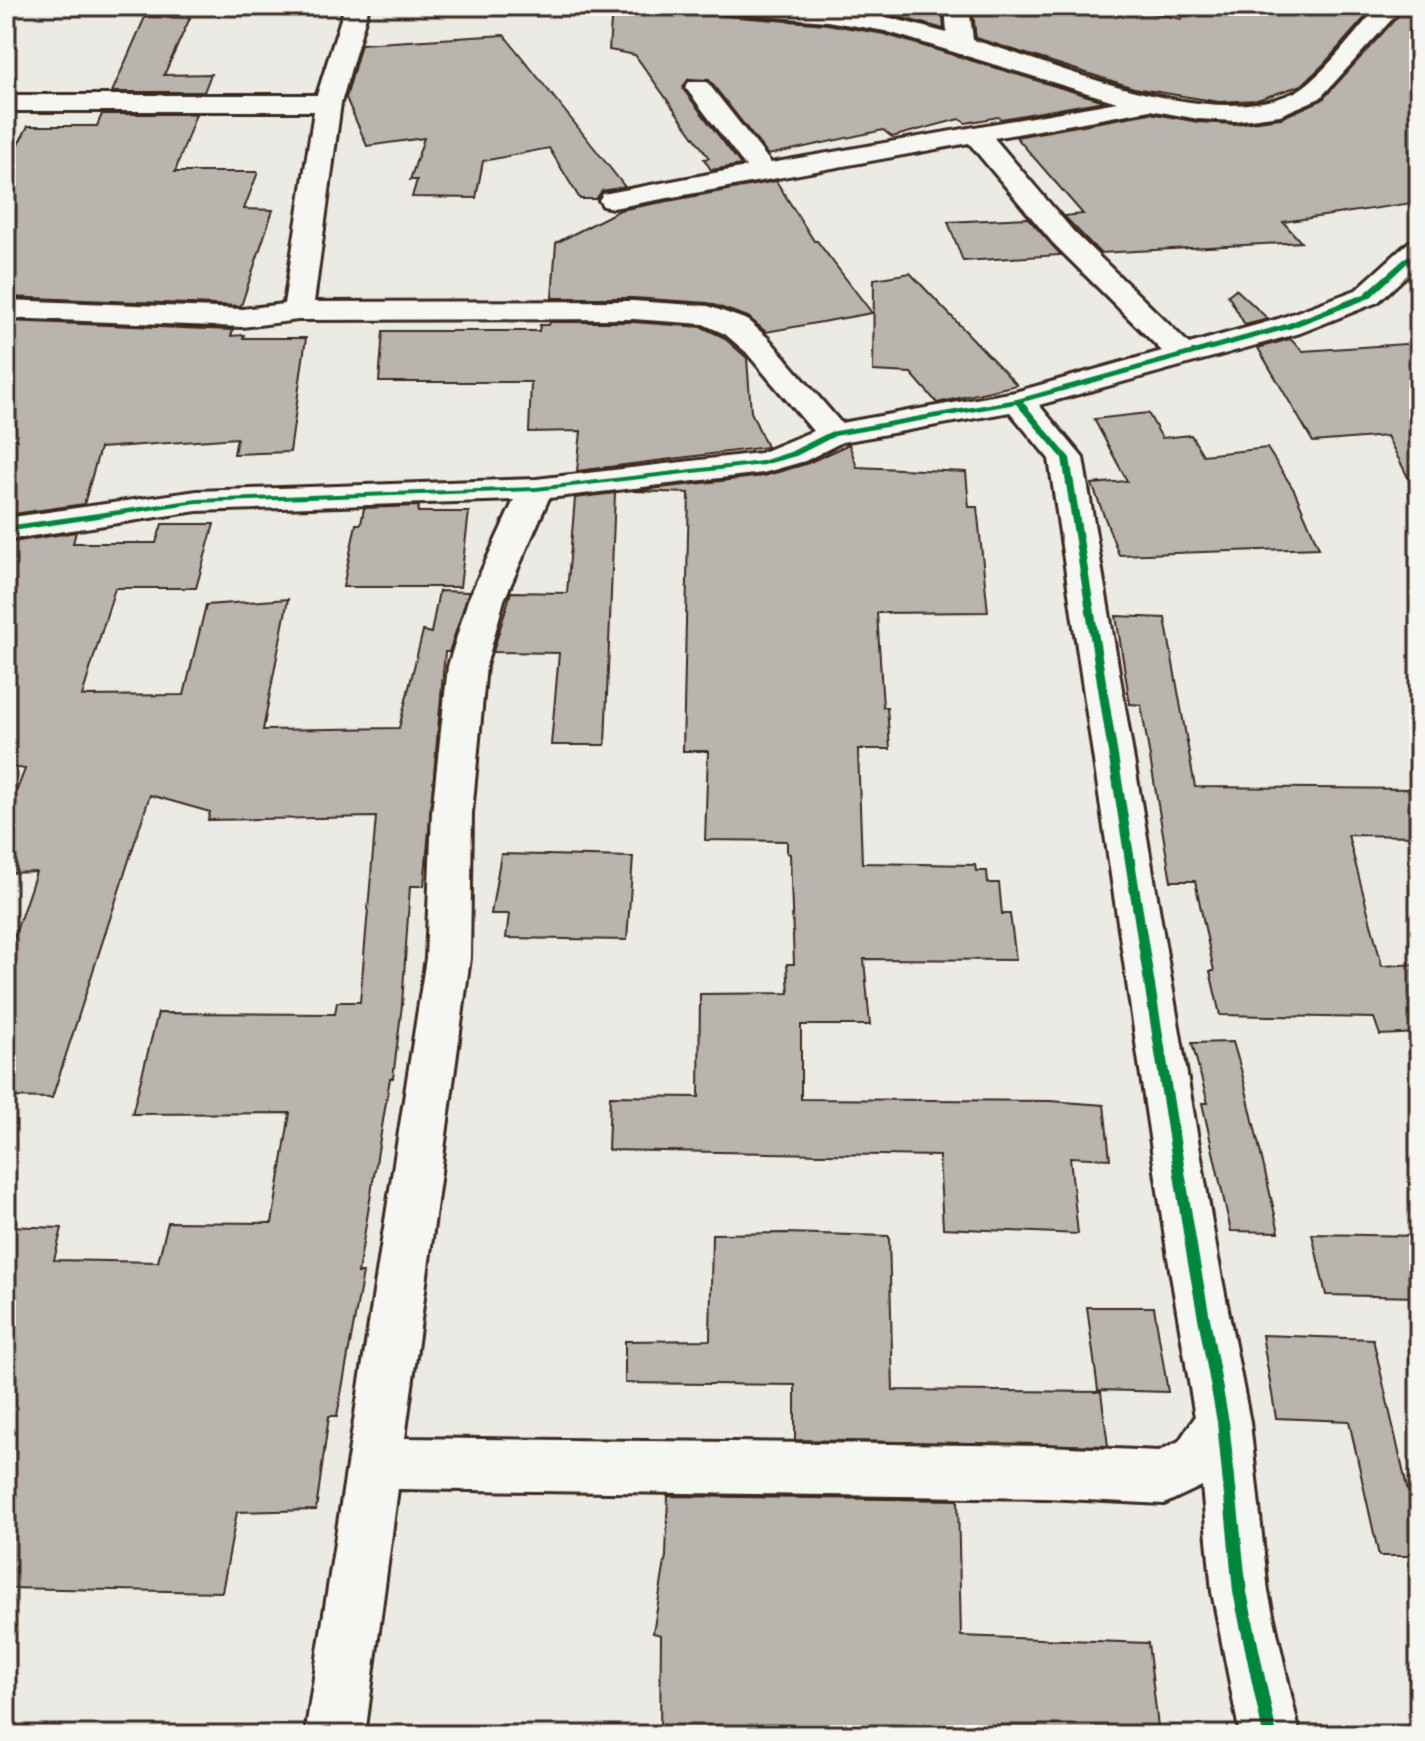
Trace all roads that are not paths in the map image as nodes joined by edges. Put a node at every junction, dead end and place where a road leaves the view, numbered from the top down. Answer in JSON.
{"nodes":[{"id":1,"x":357,"y":6,"type":"edge"},
{"id":2,"x":724,"y":6,"type":"edge"},
{"id":3,"x":957,"y":6,"type":"edge"},
{"id":4,"x":1392,"y":6,"type":"edge"},
{"id":5,"x":961,"y":44,"type":"junction"},
{"id":6,"x":698,"y":87,"type":"dead end"},
{"id":7,"x":6,"y":103,"type":"edge"},
{"id":8,"x":328,"y":103,"type":"junction"},
{"id":9,"x":1149,"y":104,"type":"junction"},
{"id":10,"x":976,"y":134,"type":"junction"},
{"id":11,"x":764,"y":172,"type":"junction"},
{"id":12,"x":613,"y":200,"type":"dead end"},
{"id":13,"x":1419,"y":248,"type":"edge"},
{"id":14,"x":6,"y":309,"type":"edge"},
{"id":15,"x":298,"y":311,"type":"junction"},
{"id":16,"x":1183,"y":355,"type":"junction"},
{"id":17,"x":1018,"y":401,"type":"junction"},
{"id":18,"x":833,"y":434,"type":"junction"},
{"id":19,"x":536,"y":489,"type":"junction"},
{"id":20,"x":6,"y":529,"type":"edge"},
{"id":21,"x":1223,"y":1422,"type":"junction"},
{"id":22,"x":373,"y":1463,"type":"junction"},
{"id":23,"x":335,"y":1735,"type":"edge"},
{"id":24,"x":1270,"y":1735,"type":"edge"}],
"edges":[{"from":1,"to":8,"type":"street"},
{"from":2,"to":5,"type":"street"},
{"from":3,"to":5,"type":"street"},
{"from":4,"to":9,"type":"street"},
{"from":5,"to":9,"type":"street"},
{"from":6,"to":11,"type":"street"},
{"from":7,"to":8,"type":"street"},
{"from":8,"to":15,"type":"street"},
{"from":9,"to":10,"type":"street"},
{"from":10,"to":11,"type":"street"},
{"from":10,"to":16,"type":"street"},
{"from":11,"to":12,"type":"street"},
{"from":13,"to":16,"type":"street"},
{"from":14,"to":15,"type":"street"},
{"from":15,"to":18,"type":"street"},
{"from":16,"to":17,"type":"street"},
{"from":17,"to":18,"type":"street"},
{"from":17,"to":21,"type":"street"},
{"from":18,"to":19,"type":"street"},
{"from":19,"to":20,"type":"street"},
{"from":19,"to":22,"type":"street"},
{"from":21,"to":22,"type":"street"},
{"from":21,"to":24,"type":"street"},
{"from":22,"to":23,"type":"street"}]}
